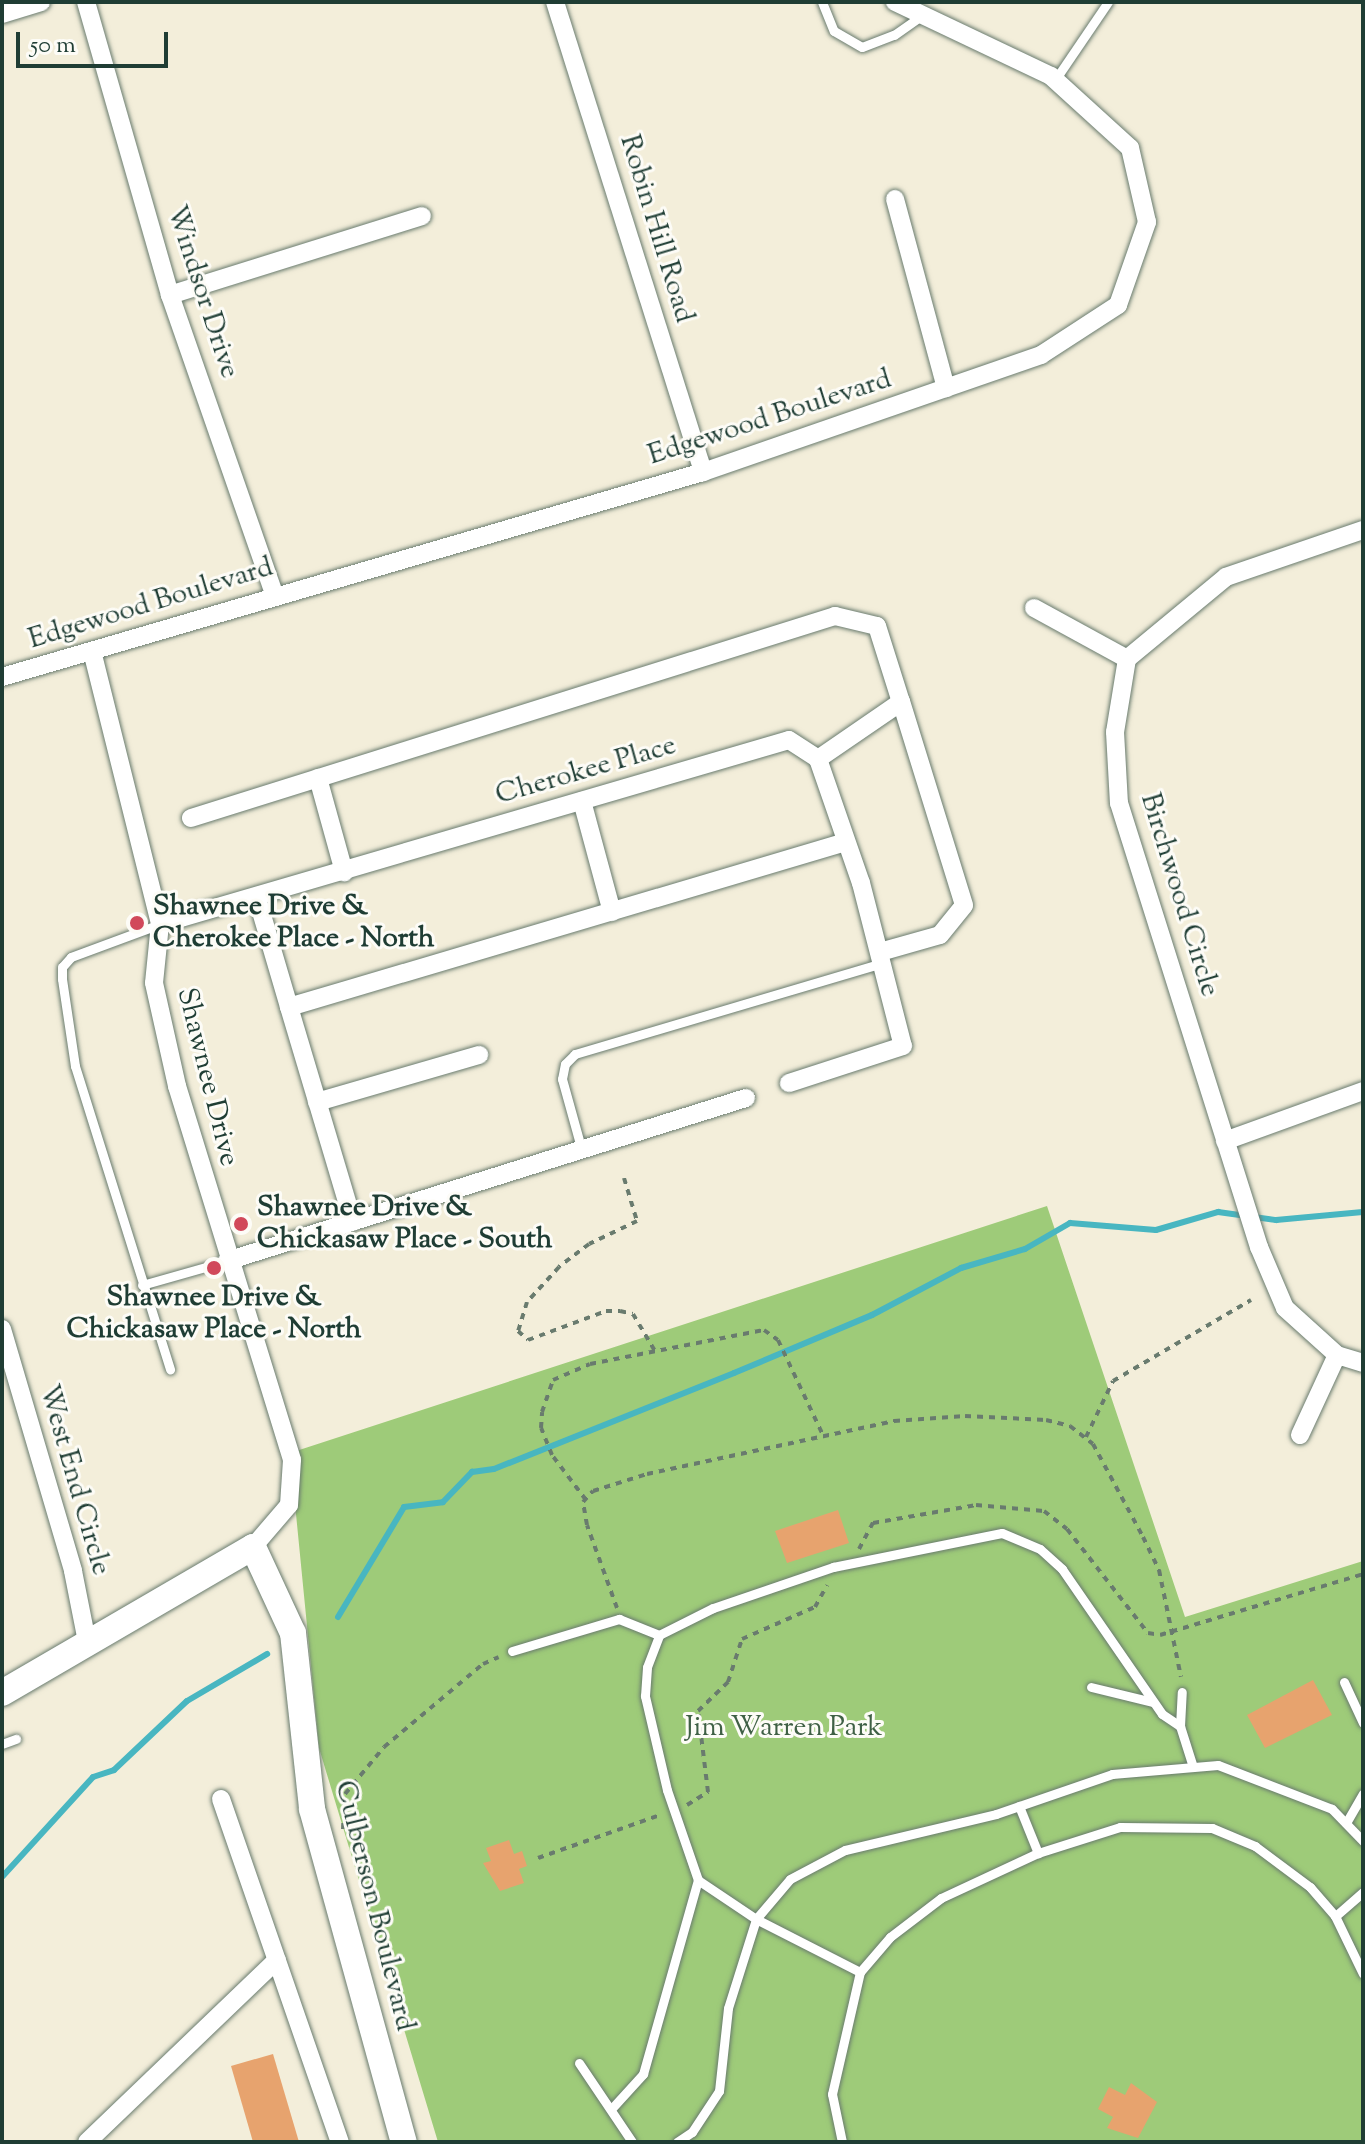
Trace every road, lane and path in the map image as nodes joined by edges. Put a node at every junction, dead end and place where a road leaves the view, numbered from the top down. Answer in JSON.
{"nodes":[{"id":1,"x":41,"y":2,"type":"edge"},
{"id":2,"x":86,"y":2,"type":"edge"},
{"id":3,"x":555,"y":2,"type":"edge"},
{"id":4,"x":822,"y":2,"type":"edge"},
{"id":5,"x":895,"y":2,"type":"edge"},
{"id":6,"x":1108,"y":2,"type":"edge"},
{"id":7,"x":2,"y":14,"type":"edge"},
{"id":8,"x":923,"y":15,"type":"junction"},
{"id":9,"x":1055,"y":80,"type":"junction"},
{"id":10,"x":895,"y":199,"type":"dead end"},
{"id":11,"x":422,"y":216,"type":"dead end"},
{"id":12,"x":170,"y":295,"type":"junction"},
{"id":13,"x":946,"y":388,"type":"junction"},
{"id":14,"x":703,"y":472,"type":"junction"},
{"id":15,"x":1363,"y":530,"type":"edge"},
{"id":16,"x":275,"y":596,"type":"junction"},
{"id":17,"x":1034,"y":608,"type":"dead end"},
{"id":18,"x":92,"y":651,"type":"junction"},
{"id":19,"x":1127,"y":659,"type":"junction"},
{"id":20,"x":2,"y":677,"type":"edge"},
{"id":21,"x":901,"y":702,"type":"junction"},
{"id":22,"x":818,"y":759,"type":"junction"},
{"id":23,"x":318,"y":778,"type":"junction"},
{"id":24,"x":582,"y":801,"type":"junction"},
{"id":25,"x":191,"y":818,"type":"dead end"},
{"id":26,"x":846,"y":842,"type":"junction"},
{"id":27,"x":344,"y":872,"type":"junction"},
{"id":28,"x":257,"y":898,"type":"junction"},
{"id":29,"x":612,"y":912,"type":"junction"},
{"id":30,"x":160,"y":924,"type":"junction"},
{"id":31,"x":881,"y":957,"type":"junction"},
{"id":32,"x":289,"y":1007,"type":"junction"},
{"id":33,"x":479,"y":1055,"type":"dead end"},
{"id":34,"x":789,"y":1083,"type":"dead end"},
{"id":35,"x":1363,"y":1091,"type":"edge"},
{"id":36,"x":746,"y":1098,"type":"dead end"},
{"id":37,"x":317,"y":1102,"type":"junction"},
{"id":38,"x":1225,"y":1141,"type":"junction"},
{"id":39,"x":582,"y":1151,"type":"junction"},
{"id":40,"x":624,"y":1178,"type":"dead end"},
{"id":41,"x":353,"y":1222,"type":"junction"},
{"id":42,"x":227,"y":1261,"type":"junction"},
{"id":43,"x":142,"y":1285,"type":"junction"},
{"id":44,"x":1251,"y":1300,"type":"dead end"},
{"id":45,"x":2,"y":1329,"type":"edge"},
{"id":46,"x":655,"y":1351,"type":"junction"},
{"id":47,"x":1337,"y":1355,"type":"junction"},
{"id":48,"x":1363,"y":1363,"type":"edge"},
{"id":49,"x":170,"y":1369,"type":"dead end"},
{"id":50,"x":822,"y":1433,"type":"junction"},
{"id":51,"x":1300,"y":1435,"type":"dead end"},
{"id":52,"x":1086,"y":1437,"type":"junction"},
{"id":53,"x":586,"y":1500,"type":"junction"},
{"id":54,"x":253,"y":1547,"type":"junction"},
{"id":55,"x":847,"y":1564,"type":"junction"},
{"id":56,"x":1363,"y":1574,"type":"edge"},
{"id":57,"x":619,"y":1619,"type":"junction"},
{"id":58,"x":1174,"y":1630,"type":"junction"},
{"id":59,"x":659,"y":1635,"type":"junction"},
{"id":60,"x":88,"y":1647,"type":"junction"},
{"id":61,"x":512,"y":1651,"type":"joint"},
{"id":62,"x":1344,"y":1682,"type":"dead end"},
{"id":63,"x":1091,"y":1687,"type":"dead end"},
{"id":64,"x":1182,"y":1692,"type":"joint"},
{"id":65,"x":2,"y":1693,"type":"edge"},
{"id":66,"x":1153,"y":1702,"type":"junction"},
{"id":67,"x":1363,"y":1723,"type":"edge"},
{"id":68,"x":1180,"y":1726,"type":"junction"},
{"id":69,"x":16,"y":1739,"type":"dead end"},
{"id":70,"x":2,"y":1744,"type":"edge"},
{"id":71,"x":1193,"y":1767,"type":"junction"},
{"id":72,"x":1363,"y":1793,"type":"edge"},
{"id":73,"x":221,"y":1799,"type":"dead end"},
{"id":74,"x":1019,"y":1806,"type":"junction"},
{"id":75,"x":673,"y":1810,"type":"junction"},
{"id":76,"x":1346,"y":1823,"type":"junction"},
{"id":77,"x":342,"y":1835,"type":"dead end"},
{"id":78,"x":1363,"y":1841,"type":"edge"},
{"id":79,"x":1038,"y":1853,"type":"junction"},
{"id":80,"x":538,"y":1858,"type":"dead end"},
{"id":81,"x":698,"y":1880,"type":"junction"},
{"id":82,"x":1363,"y":1892,"type":"edge"},
{"id":83,"x":1335,"y":1916,"type":"junction"},
{"id":84,"x":756,"y":1919,"type":"junction"},
{"id":85,"x":277,"y":1960,"type":"junction"},
{"id":86,"x":860,"y":1972,"type":"junction"},
{"id":87,"x":1363,"y":1974,"type":"edge"},
{"id":88,"x":579,"y":2063,"type":"dead end"},
{"id":89,"x":613,"y":2107,"type":"junction"},
{"id":90,"x":87,"y":2142,"type":"edge"},
{"id":91,"x":340,"y":2142,"type":"edge"},
{"id":92,"x":404,"y":2142,"type":"edge"},
{"id":93,"x":632,"y":2142,"type":"edge"},
{"id":94,"x":677,"y":2142,"type":"edge"},
{"id":95,"x":842,"y":2142,"type":"edge"}],
"edges":[{"from":1,"to":7,"type":"street"},
{"from":2,"to":12,"type":"street","name":"Windsor Drive"},
{"from":3,"to":14,"type":"street","name":"Robin Hill Road"},
{"from":4,"to":8,"type":"lane"},
{"from":5,"to":8,"type":"street","name":"Edgewood Boulevard"},
{"from":6,"to":9,"type":"lane"},
{"from":8,"to":9,"type":"street","name":"Edgewood Boulevard"},
{"from":9,"to":13,"type":"street","name":"Edgewood Boulevard"},
{"from":10,"to":13,"type":"street"},
{"from":11,"to":12,"type":"street"},
{"from":12,"to":16,"type":"street","name":"Windsor Drive"},
{"from":13,"to":14,"type":"street","name":"Edgewood Boulevard"},
{"from":14,"to":16,"type":"street","name":"Edgewood Boulevard"},
{"from":15,"to":19,"type":"street"},
{"from":16,"to":18,"type":"street","name":"Edgewood Boulevard"},
{"from":17,"to":19,"type":"street"},
{"from":18,"to":20,"type":"street","name":"Edgewood Boulevard"},
{"from":18,"to":30,"type":"street","name":"Shawnee Drive"},
{"from":19,"to":38,"type":"street","name":"Birchwood Circle"},
{"from":21,"to":22,"type":"street"},
{"from":21,"to":23,"type":"street"},
{"from":21,"to":31,"type":"street"},
{"from":22,"to":24,"type":"street","name":"Cherokee Place"},
{"from":22,"to":26,"type":"street"},
{"from":23,"to":25,"type":"street"},
{"from":23,"to":27,"type":"street"},
{"from":24,"to":27,"type":"street","name":"Cherokee Place"},
{"from":24,"to":29,"type":"street"},
{"from":26,"to":29,"type":"street"},
{"from":26,"to":31,"type":"street"},
{"from":27,"to":28,"type":"street","name":"Cherokee Place"},
{"from":28,"to":30,"type":"street","name":"Cherokee Place"},
{"from":28,"to":32,"type":"street"},
{"from":29,"to":32,"type":"street"},
{"from":30,"to":42,"type":"street","name":"Shawnee Drive"},
{"from":30,"to":43,"type":"lane"},
{"from":31,"to":34,"type":"street"},
{"from":31,"to":39,"type":"lane"},
{"from":32,"to":37,"type":"street"},
{"from":33,"to":37,"type":"street"},
{"from":35,"to":38,"type":"street"},
{"from":36,"to":39,"type":"street"},
{"from":37,"to":41,"type":"street"},
{"from":38,"to":47,"type":"street","name":"Birchwood Circle"},
{"from":39,"to":41,"type":"street"},
{"from":40,"to":46,"type":"path"},
{"from":41,"to":42,"type":"street"},
{"from":42,"to":43,"type":"lane"},
{"from":42,"to":54,"type":"street","name":"Shawnee Drive"},
{"from":43,"to":49,"type":"lane"},
{"from":44,"to":52,"type":"path"},
{"from":45,"to":60,"type":"street","name":"West End Circle"},
{"from":46,"to":50,"type":"path"},
{"from":46,"to":53,"type":"path"},
{"from":47,"to":48,"type":"street","name":"Birchwood Circle"},
{"from":47,"to":51,"type":"street"},
{"from":50,"to":52,"type":"path"},
{"from":50,"to":53,"type":"path"},
{"from":52,"to":58,"type":"path"},
{"from":53,"to":57,"type":"path"},
{"from":54,"to":60,"type":"street"},
{"from":54,"to":92,"type":"street","name":"Culberson Boulevard"},
{"from":55,"to":58,"type":"path"},
{"from":55,"to":59,"type":"lane"},
{"from":55,"to":66,"type":"lane"},
{"from":55,"to":75,"type":"path"},
{"from":56,"to":58,"type":"path"},
{"from":57,"to":59,"type":"lane"},
{"from":57,"to":61,"type":"lane"},
{"from":58,"to":64,"type":"path"},
{"from":59,"to":75,"type":"lane"},
{"from":60,"to":65,"type":"street"},
{"from":61,"to":77,"type":"path"},
{"from":62,"to":67,"type":"lane"},
{"from":63,"to":66,"type":"lane"},
{"from":64,"to":68,"type":"lane"},
{"from":66,"to":68,"type":"lane"},
{"from":68,"to":71,"type":"lane"},
{"from":69,"to":70,"type":"lane"},
{"from":71,"to":74,"type":"lane"},
{"from":71,"to":76,"type":"lane"},
{"from":72,"to":76,"type":"lane"},
{"from":73,"to":85,"type":"street"},
{"from":74,"to":79,"type":"lane"},
{"from":74,"to":84,"type":"lane"},
{"from":75,"to":80,"type":"path"},
{"from":75,"to":81,"type":"lane"},
{"from":76,"to":78,"type":"lane"},
{"from":79,"to":83,"type":"lane"},
{"from":79,"to":86,"type":"lane"},
{"from":81,"to":84,"type":"lane"},
{"from":81,"to":89,"type":"lane"},
{"from":82,"to":83,"type":"lane"},
{"from":83,"to":87,"type":"lane"},
{"from":84,"to":86,"type":"lane"},
{"from":84,"to":94,"type":"lane"},
{"from":85,"to":90,"type":"street"},
{"from":85,"to":91,"type":"street"},
{"from":86,"to":95,"type":"lane"},
{"from":88,"to":89,"type":"lane"},
{"from":89,"to":93,"type":"lane"}]}
